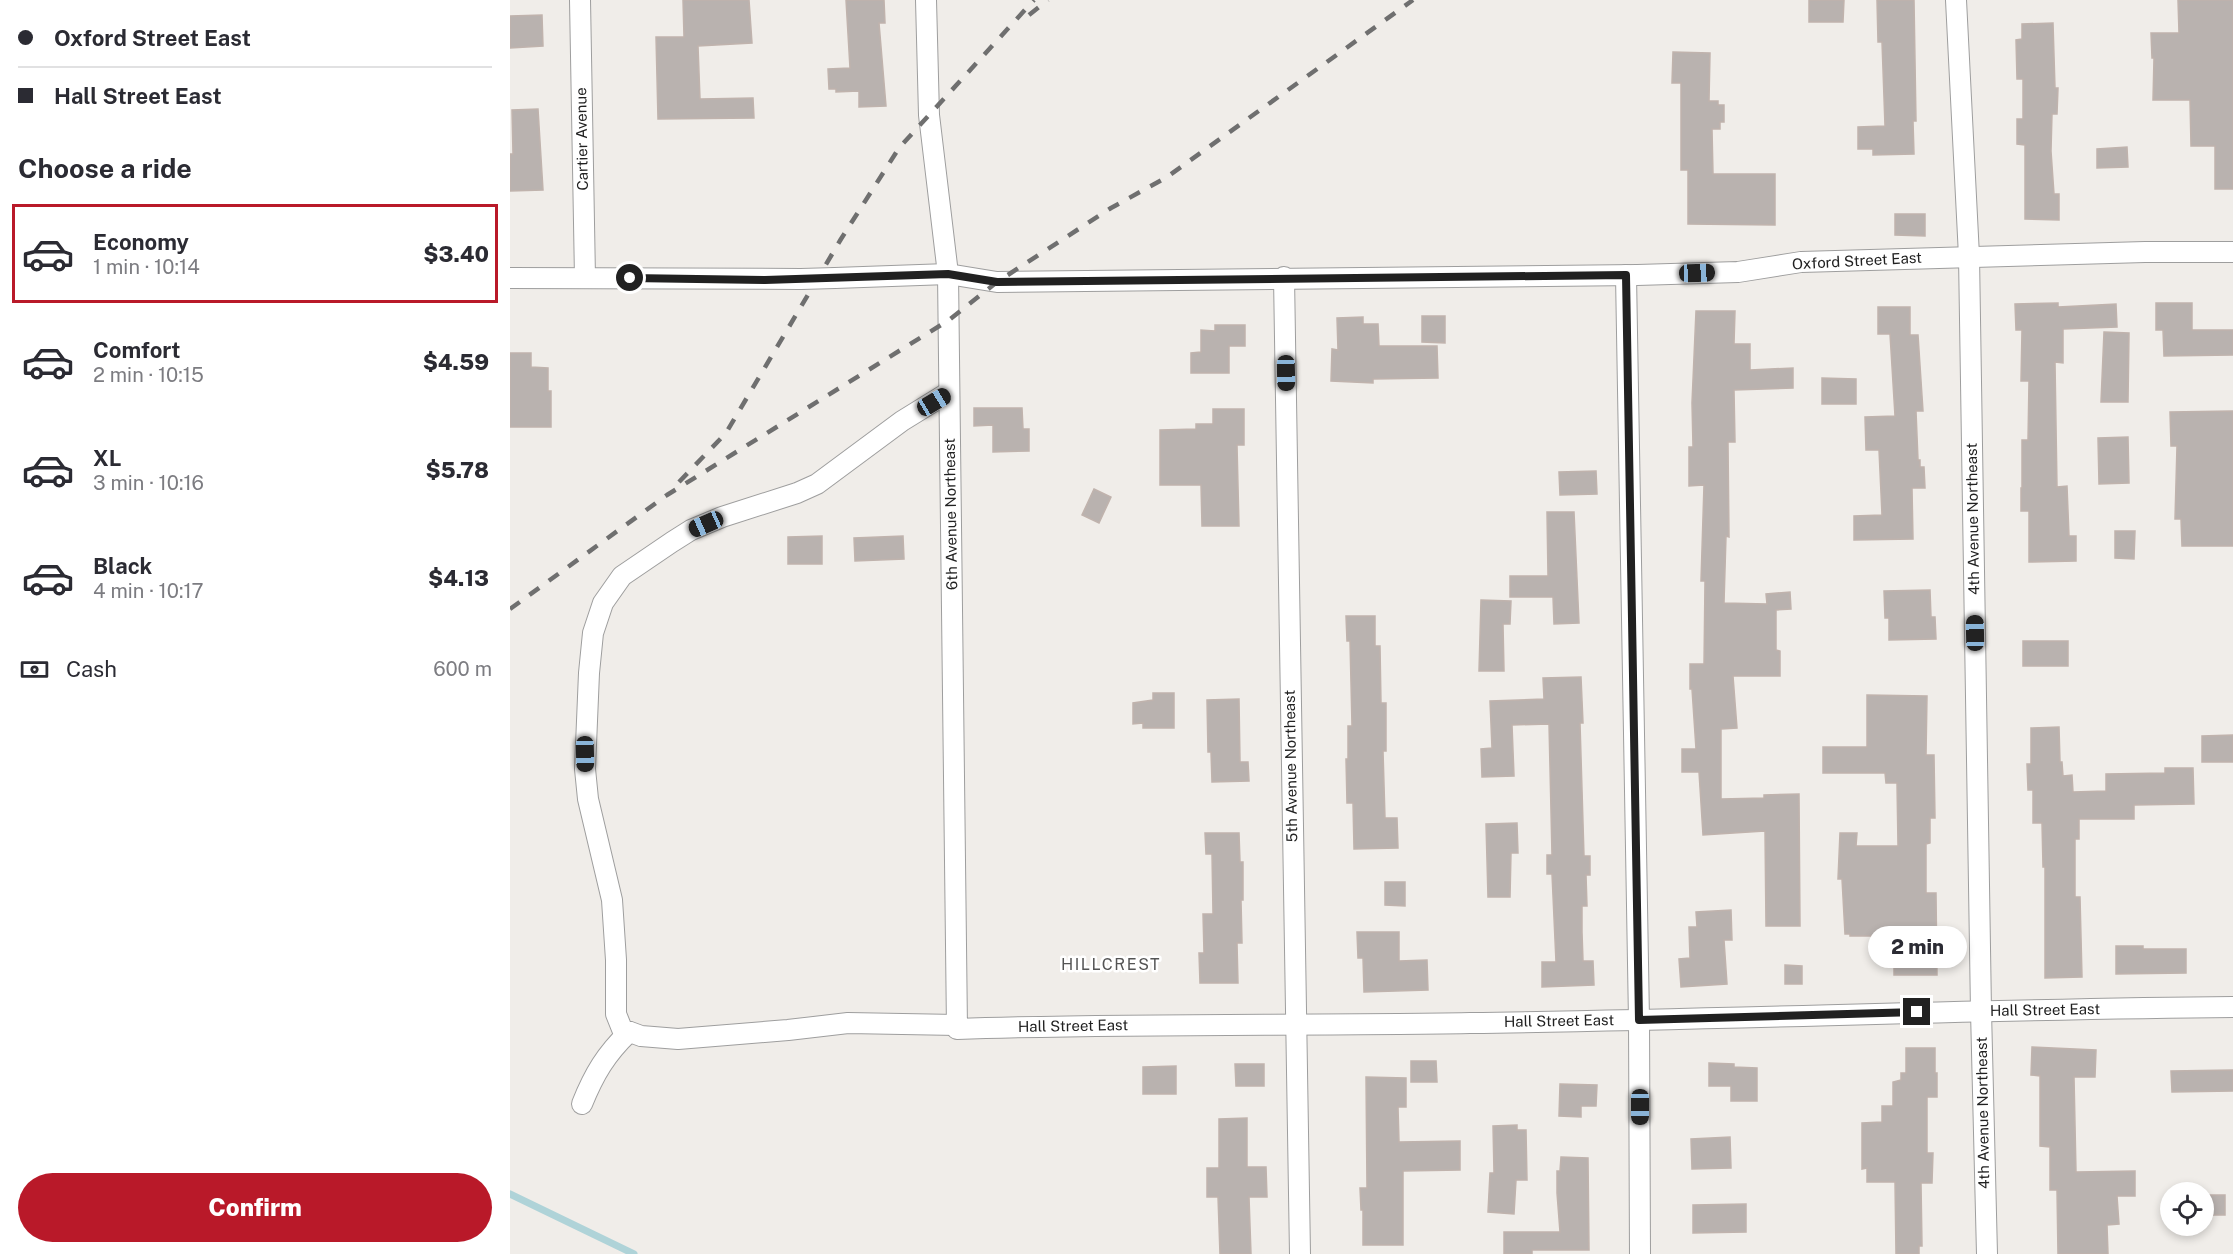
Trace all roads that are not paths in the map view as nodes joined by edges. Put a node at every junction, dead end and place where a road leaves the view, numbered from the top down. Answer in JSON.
{"nodes":[{"id":1,"x":580,"y":0,"type":"edge"},
{"id":2,"x":926,"y":0,"type":"edge"},
{"id":3,"x":1956,"y":0,"type":"edge"},
{"id":4,"x":2233,"y":252,"type":"edge"},
{"id":5,"x":1970,"y":256,"type":"junction"},
{"id":6,"x":948,"y":274,"type":"junction"},
{"id":7,"x":1626,"y":275,"type":"junction"},
{"id":8,"x":1284,"y":277,"type":"junction"},
{"id":9,"x":510,"y":278,"type":"edge"},
{"id":10,"x":585,"y":278,"type":"junction"},
{"id":11,"x":950,"y":393,"type":"junction"},
{"id":12,"x":2233,"y":1007,"type":"edge"},
{"id":13,"x":1981,"y":1011,"type":"junction"},
{"id":14,"x":1639,"y":1020,"type":"junction"},
{"id":15,"x":1296,"y":1024,"type":"junction"},
{"id":16,"x":957,"y":1027,"type":"junction"},
{"id":17,"x":629,"y":1032,"type":"junction"},
{"id":18,"x":582,"y":1104,"type":"dead end"},
{"id":19,"x":1300,"y":1254,"type":"edge"},
{"id":20,"x":1640,"y":1254,"type":"edge"},
{"id":21,"x":1987,"y":1254,"type":"edge"}],
"edges":[{"from":1,"to":10,"type":"street","name":"Cartier Avenue"},
{"from":2,"to":6,"type":"street","name":"6th Avenue Northeast"},
{"from":3,"to":5,"type":"street","name":"4th Avenue Northeast"},
{"from":4,"to":5,"type":"street","name":"Oxford Street East"},
{"from":5,"to":7,"type":"street","name":"Oxford Street East"},
{"from":5,"to":13,"type":"street","name":"4th Avenue Northeast"},
{"from":6,"to":8,"type":"street","name":"Oxford Street East"},
{"from":6,"to":10,"type":"street","name":"Oxford Street East","bridge":true},
{"from":6,"to":11,"type":"street","name":"6th Avenue Northeast"},
{"from":7,"to":8,"type":"street","name":"Oxford Street East"},
{"from":7,"to":14,"type":"street"},
{"from":8,"to":15,"type":"street","name":"5th Avenue Northeast"},
{"from":9,"to":10,"type":"street","name":"Oxford Street East"},
{"from":11,"to":16,"type":"street","name":"6th Avenue Northeast"},
{"from":11,"to":17,"type":"street"},
{"from":12,"to":13,"type":"street","name":"Hall Street East"},
{"from":13,"to":14,"type":"street","name":"Hall Street East"},
{"from":13,"to":21,"type":"street","name":"4th Avenue Northeast"},
{"from":14,"to":15,"type":"street","name":"Hall Street East"},
{"from":14,"to":20,"type":"street"},
{"from":15,"to":16,"type":"street","name":"Hall Street East"},
{"from":15,"to":19,"type":"street","name":"5th Avenue Northeast"},
{"from":16,"to":17,"type":"street","name":"Hall Street East"},
{"from":17,"to":18,"type":"street"}]}
